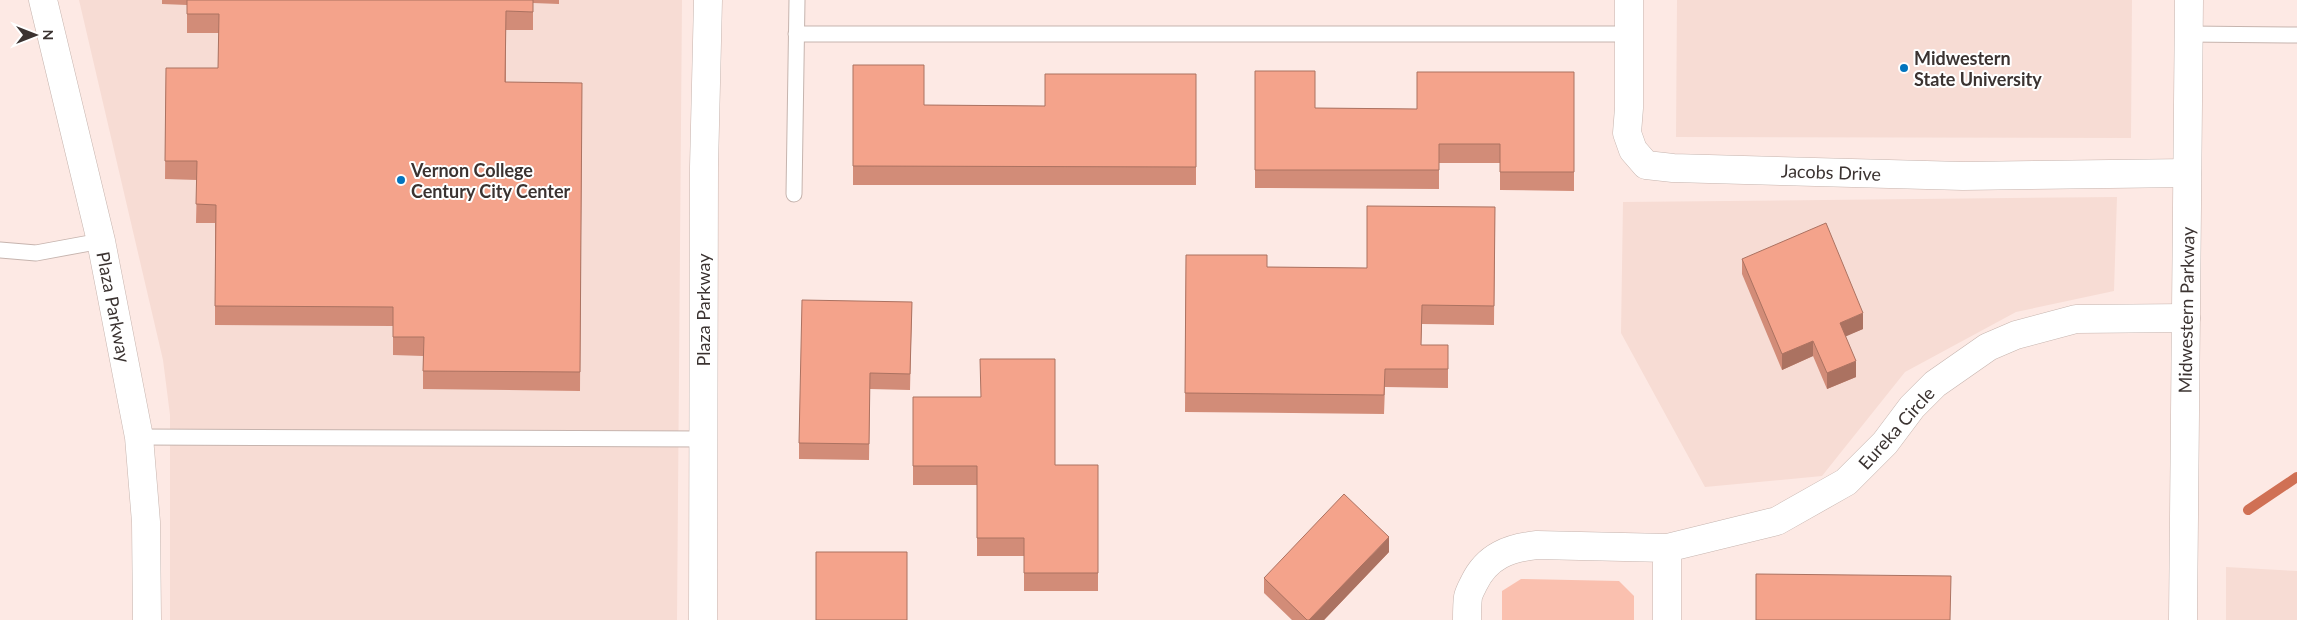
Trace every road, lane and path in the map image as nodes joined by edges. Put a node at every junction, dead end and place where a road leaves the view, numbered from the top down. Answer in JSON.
{"nodes":[{"id":1,"x":43,"y":0,"type":"edge"},
{"id":2,"x":708,"y":0,"type":"edge"},
{"id":3,"x":797,"y":0,"type":"edge"},
{"id":4,"x":1629,"y":0,"type":"edge"},
{"id":5,"x":2189,"y":0,"type":"edge"},
{"id":6,"x":796,"y":34,"type":"junction"},
{"id":7,"x":1629,"y":34,"type":"junction"},
{"id":8,"x":2188,"y":34,"type":"junction"},
{"id":9,"x":2297,"y":35,"type":"edge"},
{"id":10,"x":2187,"y":173,"type":"junction"},
{"id":11,"x":794,"y":194,"type":"dead end"},
{"id":12,"x":101,"y":241,"type":"junction"},
{"id":13,"x":0,"y":250,"type":"edge"},
{"id":14,"x":2186,"y":318,"type":"junction"},
{"id":15,"x":139,"y":437,"type":"junction"},
{"id":16,"x":703,"y":439,"type":"junction"},
{"id":17,"x":1667,"y":548,"type":"junction"},
{"id":18,"x":147,"y":620,"type":"edge"},
{"id":19,"x":703,"y":620,"type":"edge"},
{"id":20,"x":1467,"y":620,"type":"edge"},
{"id":21,"x":1667,"y":620,"type":"edge"},
{"id":22,"x":2183,"y":620,"type":"edge"}],
"edges":[{"from":1,"to":12,"type":"street","name":"Plaza Parkway"},
{"from":2,"to":16,"type":"street","name":"Plaza Parkway"},
{"from":3,"to":6,"type":"lane"},
{"from":4,"to":7,"type":"street","name":"Jacobs Drive"},
{"from":5,"to":8,"type":"street","name":"Midwestern Parkway"},
{"from":6,"to":7,"type":"lane"},
{"from":6,"to":11,"type":"lane"},
{"from":7,"to":10,"type":"street","name":"Jacobs Drive"},
{"from":8,"to":9,"type":"lane"},
{"from":8,"to":10,"type":"street","name":"Midwestern Parkway"},
{"from":10,"to":14,"type":"street","name":"Midwestern Parkway"},
{"from":12,"to":13,"type":"lane"},
{"from":12,"to":15,"type":"street","name":"Plaza Parkway"},
{"from":14,"to":17,"type":"street","name":"Eureka Circle"},
{"from":14,"to":22,"type":"street","name":"Midwestern Parkway"},
{"from":15,"to":16,"type":"lane"},
{"from":15,"to":18,"type":"street","name":"Plaza Parkway"},
{"from":16,"to":19,"type":"street","name":"Plaza Parkway"},
{"from":17,"to":20,"type":"street","name":"Eureka Circle"},
{"from":17,"to":21,"type":"street"}]}
